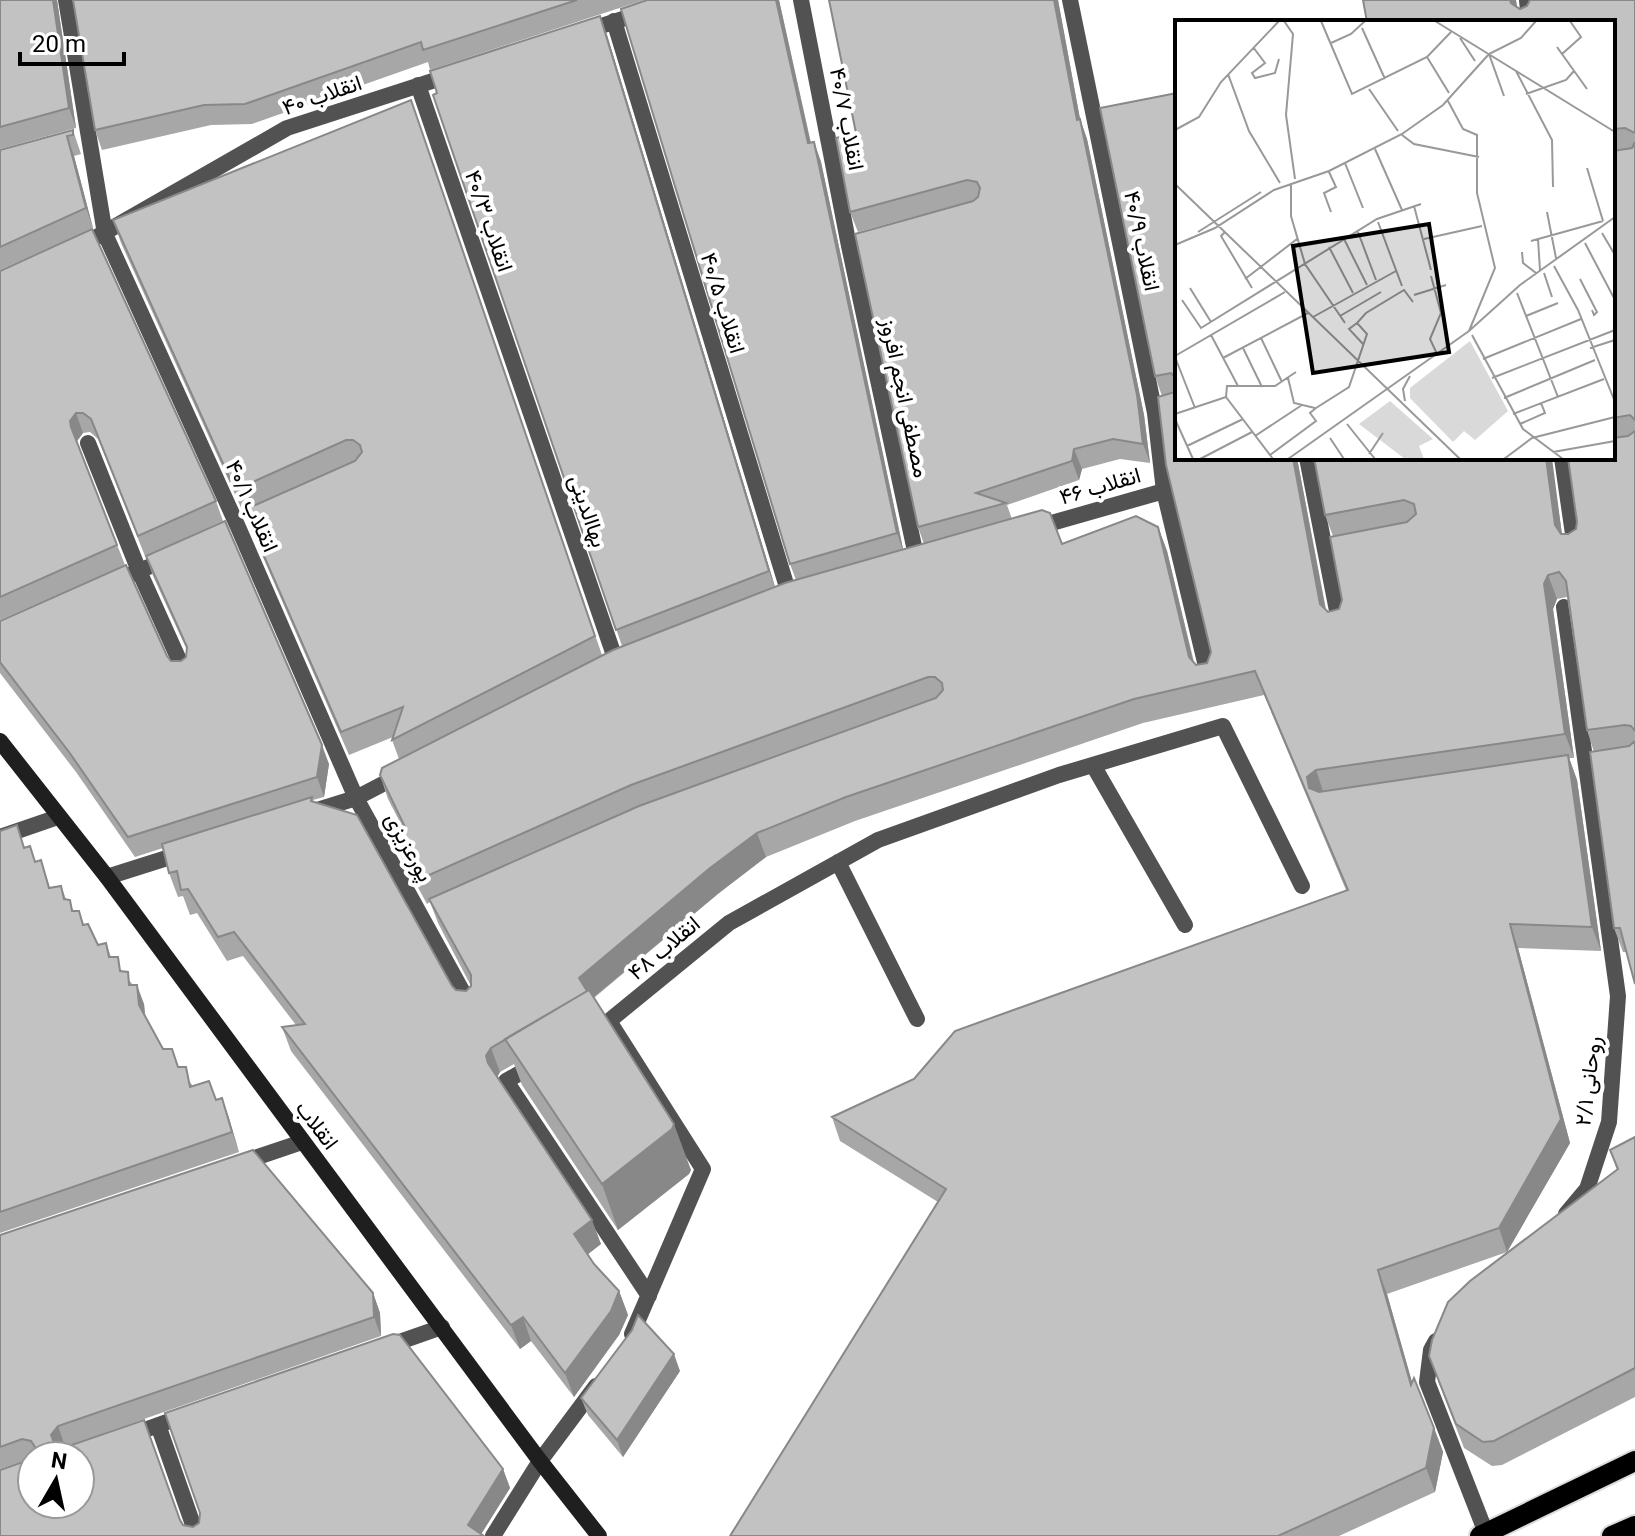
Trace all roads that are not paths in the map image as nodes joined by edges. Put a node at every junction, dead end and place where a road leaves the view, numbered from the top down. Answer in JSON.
{"nodes":[{"id":1,"x":66,"y":0,"type":"edge"},
{"id":2,"x":680,"y":0,"type":"edge"},
{"id":3,"x":801,"y":0,"type":"edge"},
{"id":4,"x":1070,"y":0,"type":"edge"},
{"id":5,"x":1527,"y":0,"type":"edge"},
{"id":6,"x":1529,"y":20,"type":"edge"},
{"id":7,"x":614,"y":21,"type":"junction"},
{"id":8,"x":569,"y":36,"type":"edge"},
{"id":9,"x":463,"y":71,"type":"edge"},
{"id":10,"x":418,"y":85,"type":"junction"},
{"id":11,"x":105,"y":234,"type":"junction"},
{"id":12,"x":856,"y":244,"type":"joint"},
{"id":13,"x":79,"y":246,"type":"edge"},
{"id":14,"x":518,"y":372,"type":"joint"},
{"id":15,"x":88,"y":443,"type":"dead end"},
{"id":16,"x":1568,"y":460,"type":"edge"},
{"id":17,"x":1313,"y":466,"type":"edge"},
{"id":18,"x":1164,"y":491,"type":"junction"},
{"id":19,"x":1019,"y":532,"type":"edge"},
{"id":20,"x":1575,"y":548,"type":"edge"},
{"id":21,"x":181,"y":552,"type":"edge"},
{"id":22,"x":917,"y":560,"type":"edge"},
{"id":23,"x":139,"y":571,"type":"junction"},
{"id":24,"x":97,"y":589,"type":"edge"},
{"id":25,"x":790,"y":597,"type":"edge"},
{"id":26,"x":1564,"y":607,"type":"edge"},
{"id":27,"x":1340,"y":626,"type":"edge"},
{"id":28,"x":617,"y":664,"type":"edge"},
{"id":29,"x":184,"y":671,"type":"edge"},
{"id":30,"x":1209,"y":679,"type":"edge"},
{"id":31,"x":0,"y":741,"type":"edge"},
{"id":32,"x":1093,"y":765,"type":"junction"},
{"id":33,"x":411,"y":769,"type":"edge"},
{"id":34,"x":356,"y":798,"type":"junction"},
{"id":35,"x":298,"y":816,"type":"edge"},
{"id":36,"x":58,"y":817,"type":"junction"},
{"id":37,"x":0,"y":837,"type":"edge"},
{"id":38,"x":195,"y":849,"type":"edge"},
{"id":39,"x":838,"y":862,"type":"junction"},
{"id":40,"x":107,"y":877,"type":"junction"},
{"id":41,"x":1302,"y":886,"type":"dead end"},
{"id":42,"x":1185,"y":925,"type":"dead end"},
{"id":43,"x":470,"y":1005,"type":"edge"},
{"id":44,"x":917,"y":1019,"type":"dead end"},
{"id":45,"x":545,"y":1059,"type":"edge"},
{"id":46,"x":302,"y":1142,"type":"junction"},
{"id":47,"x":226,"y":1168,"type":"edge"},
{"id":48,"x":1556,"y":1226,"type":"edge"},
{"id":49,"x":649,"y":1296,"type":"junction"},
{"id":50,"x":1444,"y":1326,"type":"edge"},
{"id":51,"x":442,"y":1327,"type":"junction"},
{"id":52,"x":367,"y":1353,"type":"edge"},
{"id":53,"x":620,"y":1353,"type":"edge"},
{"id":54,"x":602,"y":1377,"type":"edge"},
{"id":55,"x":203,"y":1410,"type":"edge"},
{"id":56,"x":158,"y":1425,"type":"junction"},
{"id":57,"x":114,"y":1441,"type":"edge"},
{"id":58,"x":540,"y":1461,"type":"junction"},
{"id":59,"x":1635,"y":1461,"type":"edge"},
{"id":60,"x":1635,"y":1526,"type":"edge"},
{"id":61,"x":1483,"y":1534,"type":"edge"},
{"id":62,"x":197,"y":1536,"type":"edge"},
{"id":63,"x":493,"y":1536,"type":"edge"},
{"id":64,"x":599,"y":1536,"type":"edge"},
{"id":65,"x":1612,"y":1536,"type":"edge"}],
"edges":[{"from":1,"to":11,"type":"street","name":"انقلاب ۴۰/۱"},
{"from":2,"to":7,"type":"street"},
{"from":3,"to":12,"type":"street","name":"انقلاب ۴۰/۷"},
{"from":4,"to":18,"type":"street","name":"انقلاب ۴۰/۹"},
{"from":5,"to":6,"type":"street"},
{"from":7,"to":8,"type":"street"},
{"from":7,"to":25,"type":"street","name":"انقلاب ۴۰/۵"},
{"from":9,"to":10,"type":"street","name":"انقلاب ۴۰"},
{"from":10,"to":11,"type":"street","name":"انقلاب ۴۰"},
{"from":10,"to":14,"type":"street","name":"انقلاب ۴۰/۳"},
{"from":11,"to":13,"type":"street","name":"انقلاب ۴۰"},
{"from":11,"to":34,"type":"street","name":"انقلاب ۴۰/۱"},
{"from":12,"to":22,"type":"street","name":"مصطفی انجم افروز"},
{"from":14,"to":28,"type":"street","name":"بهاالدینی"},
{"from":15,"to":23,"type":"street"},
{"from":16,"to":20,"type":"street"},
{"from":17,"to":27,"type":"street"},
{"from":18,"to":19,"type":"street","name":"انقلاب ۴۶"},
{"from":18,"to":30,"type":"street","name":"انقلاب ۴۰/۹"},
{"from":21,"to":23,"type":"street"},
{"from":23,"to":24,"type":"street"},
{"from":23,"to":29,"type":"street"},
{"from":26,"to":48,"type":"street","name":"روحانی ۲/۱"},
{"from":31,"to":36,"type":"main road","name":"انقلاب"},
{"from":32,"to":39,"type":"street","name":"انقلاب ۴۸"},
{"from":32,"to":41,"type":"street","name":"انقلاب ۴۸"},
{"from":32,"to":42,"type":"street"},
{"from":33,"to":34,"type":"street"},
{"from":34,"to":35,"type":"street"},
{"from":34,"to":43,"type":"street","name":"پورعزیزی"},
{"from":36,"to":37,"type":"street"},
{"from":36,"to":40,"type":"main road","name":"انقلاب"},
{"from":38,"to":40,"type":"street"},
{"from":39,"to":44,"type":"street"},
{"from":39,"to":49,"type":"street","name":"انقلاب ۴۸"},
{"from":40,"to":46,"type":"main road","name":"انقلاب"},
{"from":45,"to":49,"type":"street"},
{"from":46,"to":47,"type":"street"},
{"from":46,"to":51,"type":"main road","name":"انقلاب"},
{"from":49,"to":53,"type":"street","name":"انقلاب ۴۸"},
{"from":50,"to":61,"type":"street"},
{"from":51,"to":52,"type":"street"},
{"from":51,"to":58,"type":"main road","name":"انقلاب"},
{"from":54,"to":58,"type":"street"},
{"from":55,"to":56,"type":"street"},
{"from":56,"to":57,"type":"street"},
{"from":56,"to":62,"type":"street"},
{"from":58,"to":63,"type":"street"},
{"from":58,"to":64,"type":"main road","name":"انقلاب"},
{"from":59,"to":61,"type":"main road"},
{"from":60,"to":65,"type":"main road"}]}
